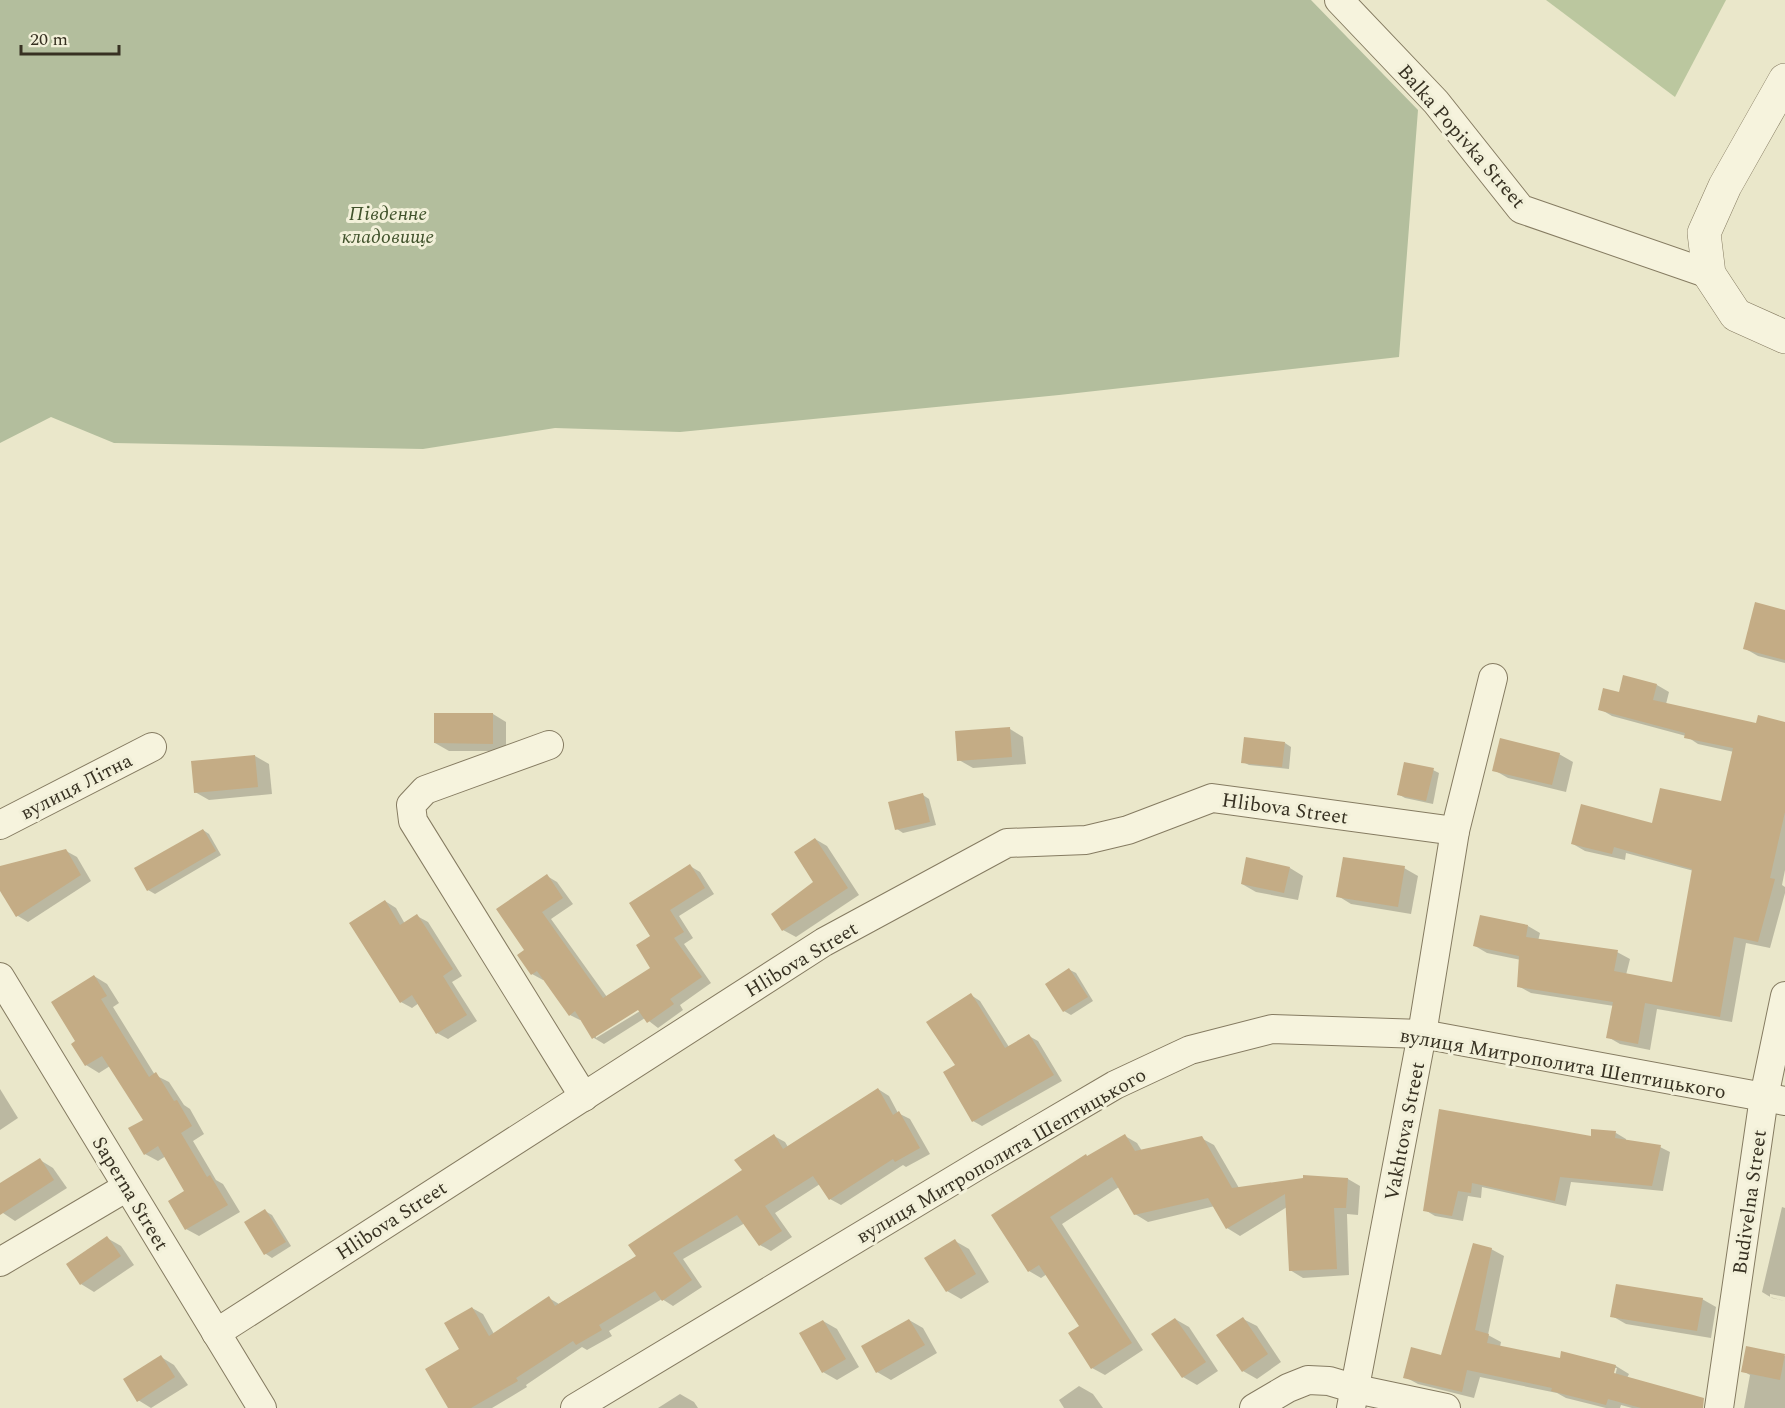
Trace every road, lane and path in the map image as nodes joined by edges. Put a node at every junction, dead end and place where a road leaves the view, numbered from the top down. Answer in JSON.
{"nodes":[{"id":1,"x":1339,"y":0,"type":"edge"},
{"id":2,"x":1785,"y":80,"type":"edge"},
{"id":3,"x":1709,"y":274,"type":"junction"},
{"id":4,"x":1785,"y":337,"type":"edge"},
{"id":5,"x":1493,"y":678,"type":"dead end"},
{"id":6,"x":549,"y":745,"type":"dead end"},
{"id":7,"x":152,"y":747,"type":"dead end"},
{"id":8,"x":0,"y":825,"type":"edge"},
{"id":9,"x":1455,"y":831,"type":"junction"},
{"id":10,"x":0,"y":978,"type":"edge"},
{"id":11,"x":1785,"y":996,"type":"edge"},
{"id":12,"x":1422,"y":1034,"type":"junction"},
{"id":13,"x":584,"y":1097,"type":"junction"},
{"id":14,"x":1775,"y":1099,"type":"edge"},
{"id":15,"x":127,"y":1187,"type":"junction"},
{"id":16,"x":0,"y":1262,"type":"edge"},
{"id":17,"x":216,"y":1333,"type":"junction"},
{"id":18,"x":1354,"y":1399,"type":"edge"},
{"id":19,"x":262,"y":1408,"type":"edge"},
{"id":20,"x":575,"y":1408,"type":"edge"},
{"id":21,"x":1254,"y":1408,"type":"edge"},
{"id":22,"x":1446,"y":1408,"type":"edge"},
{"id":23,"x":1719,"y":1408,"type":"edge"}],
"edges":[{"from":1,"to":3,"type":"street","name":"Balka Popivka Street"},
{"from":2,"to":3,"type":"street"},
{"from":3,"to":4,"type":"street"},
{"from":5,"to":9,"type":"street","name":"Vakhtova Street"},
{"from":6,"to":13,"type":"street"},
{"from":7,"to":8,"type":"street","name":"вулиця Літна"},
{"from":9,"to":12,"type":"street","name":"Vakhtova Street"},
{"from":9,"to":13,"type":"street","name":"Hlibova Street"},
{"from":10,"to":15,"type":"street","name":"Saperna Street"},
{"from":11,"to":14,"type":"street","name":"Budivelna Street"},
{"from":12,"to":14,"type":"street","name":"вулиця Митрополита Шептицького"},
{"from":12,"to":18,"type":"street","name":"Vakhtova Street"},
{"from":12,"to":20,"type":"street","name":"вулиця Митрополита Шептицького"},
{"from":13,"to":17,"type":"street","name":"Hlibova Street"},
{"from":14,"to":23,"type":"street","name":"Budivelna Street"},
{"from":15,"to":16,"type":"street"},
{"from":15,"to":17,"type":"street","name":"Saperna Street"},
{"from":17,"to":19,"type":"street","name":"Saperna Street"},
{"from":18,"to":21,"type":"street"},
{"from":18,"to":22,"type":"street"}]}
